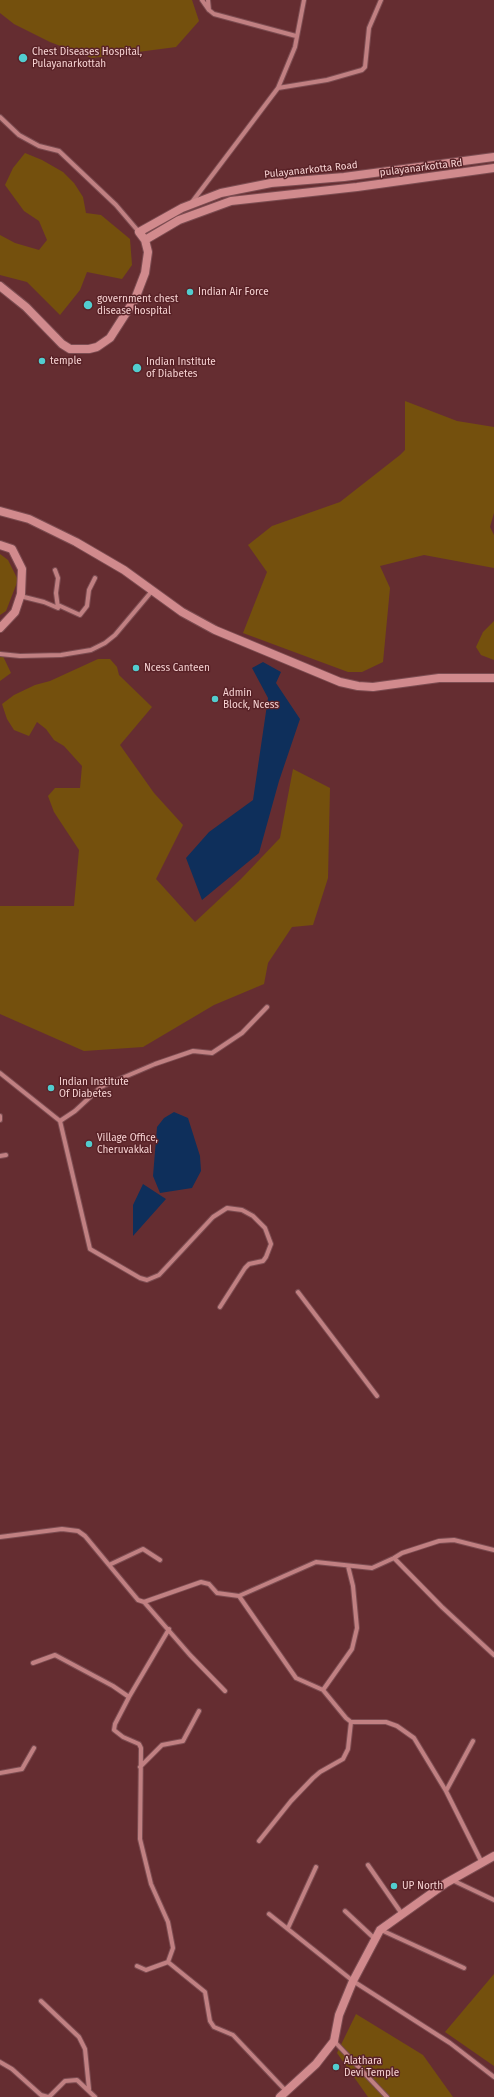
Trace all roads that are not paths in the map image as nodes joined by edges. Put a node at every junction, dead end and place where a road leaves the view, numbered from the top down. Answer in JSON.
{"nodes":[{"id":1,"x":202,"y":0,"type":"edge"},
{"id":2,"x":208,"y":0,"type":"edge"},
{"id":3,"x":304,"y":0,"type":"edge"},
{"id":4,"x":381,"y":0,"type":"edge"},
{"id":5,"x":209,"y":10,"type":"junction"},
{"id":6,"x":296,"y":36,"type":"junction"},
{"id":7,"x":278,"y":88,"type":"junction"},
{"id":8,"x":0,"y":117,"type":"edge"},
{"id":9,"x":494,"y":157,"type":"edge"},
{"id":10,"x":494,"y":168,"type":"edge"},
{"id":11,"x":191,"y":204,"type":"junction"},
{"id":12,"x":179,"y":220,"type":"junction"},
{"id":13,"x":139,"y":232,"type":"junction"},
{"id":14,"x":145,"y":240,"type":"junction"},
{"id":15,"x":0,"y":286,"type":"edge"},
{"id":16,"x":0,"y":511,"type":"edge"},
{"id":17,"x":0,"y":545,"type":"edge"},
{"id":18,"x":55,"y":570,"type":"dead end"},
{"id":19,"x":95,"y":578,"type":"dead end"},
{"id":20,"x":153,"y":591,"type":"junction"},
{"id":21,"x":20,"y":596,"type":"junction"},
{"id":22,"x":58,"y":605,"type":"junction"},
{"id":23,"x":0,"y":628,"type":"edge"},
{"id":24,"x":0,"y":654,"type":"edge"},
{"id":25,"x":494,"y":678,"type":"edge"},
{"id":26,"x":267,"y":1007,"type":"dead end"},
{"id":27,"x":0,"y":1073,"type":"edge"},
{"id":28,"x":0,"y":1116,"type":"edge"},
{"id":29,"x":0,"y":1120,"type":"edge"},
{"id":30,"x":60,"y":1121,"type":"junction"},
{"id":31,"x":6,"y":1155,"type":"dead end"},
{"id":32,"x":0,"y":1156,"type":"edge"},
{"id":33,"x":298,"y":1292,"type":"dead end"},
{"id":34,"x":220,"y":1307,"type":"dead end"},
{"id":35,"x":376,"y":1396,"type":"dead end"},
{"id":36,"x":0,"y":1538,"type":"edge"},
{"id":37,"x":494,"y":1550,"type":"edge"},
{"id":38,"x":394,"y":1558,"type":"junction"},
{"id":39,"x":160,"y":1560,"type":"dead end"},
{"id":40,"x":109,"y":1565,"type":"junction"},
{"id":41,"x":348,"y":1566,"type":"junction"},
{"id":42,"x":239,"y":1596,"type":"junction"},
{"id":43,"x":144,"y":1602,"type":"junction"},
{"id":44,"x":168,"y":1629,"type":"junction"},
{"id":45,"x":494,"y":1655,"type":"edge"},
{"id":46,"x":33,"y":1662,"type":"dead end"},
{"id":47,"x":323,"y":1690,"type":"junction"},
{"id":48,"x":226,"y":1691,"type":"dead end"},
{"id":49,"x":129,"y":1698,"type":"junction"},
{"id":50,"x":199,"y":1711,"type":"dead end"},
{"id":51,"x":351,"y":1722,"type":"junction"},
{"id":52,"x":473,"y":1741,"type":"dead end"},
{"id":53,"x":34,"y":1748,"type":"dead end"},
{"id":54,"x":140,"y":1767,"type":"junction"},
{"id":55,"x":0,"y":1773,"type":"edge"},
{"id":56,"x":446,"y":1790,"type":"junction"},
{"id":57,"x":259,"y":1842,"type":"dead end"},
{"id":58,"x":494,"y":1856,"type":"edge"},
{"id":59,"x":482,"y":1863,"type":"junction"},
{"id":60,"x":368,"y":1864,"type":"dead end"},
{"id":61,"x":316,"y":1867,"type":"dead end"},
{"id":62,"x":451,"y":1880,"type":"junction"},
{"id":63,"x":494,"y":1900,"type":"edge"},
{"id":64,"x":344,"y":1911,"type":"dead end"},
{"id":65,"x":269,"y":1914,"type":"dead end"},
{"id":66,"x":402,"y":1914,"type":"junction"},
{"id":67,"x":288,"y":1928,"type":"junction"},
{"id":68,"x":380,"y":1930,"type":"junction"},
{"id":69,"x":375,"y":1939,"type":"junction"},
{"id":70,"x":168,"y":1962,"type":"junction"},
{"id":71,"x":137,"y":1966,"type":"dead end"},
{"id":72,"x":464,"y":1968,"type":"dead end"},
{"id":73,"x":353,"y":1981,"type":"junction"},
{"id":74,"x":41,"y":2001,"type":"dead end"},
{"id":75,"x":334,"y":2041,"type":"junction"},
{"id":76,"x":0,"y":2062,"type":"edge"},
{"id":77,"x":494,"y":2077,"type":"edge"},
{"id":78,"x":89,"y":2089,"type":"junction"},
{"id":79,"x":283,"y":2094,"type":"edge"},
{"id":80,"x":48,"y":2097,"type":"edge"},
{"id":81,"x":95,"y":2097,"type":"edge"},
{"id":82,"x":387,"y":2097,"type":"edge"}],
"edges":[{"from":1,"to":5,"type":"street"},
{"from":2,"to":5,"type":"street"},
{"from":3,"to":6,"type":"street"},
{"from":4,"to":7,"type":"street"},
{"from":5,"to":6,"type":"street"},
{"from":6,"to":7,"type":"street"},
{"from":7,"to":11,"type":"street"},
{"from":8,"to":13,"type":"street"},
{"from":9,"to":11,"type":"street","name":"Pulayanarkotta Road"},
{"from":10,"to":12,"type":"street","name":"pulayanarkotta Rd"},
{"from":11,"to":12,"type":"street"},
{"from":11,"to":13,"type":"street","name":"Pulayanarkotta Road"},
{"from":12,"to":14,"type":"street","name":"pulayanarkotta Rd"},
{"from":13,"to":14,"type":"street"},
{"from":14,"to":15,"type":"street"},
{"from":16,"to":20,"type":"street"},
{"from":17,"to":21,"type":"street"},
{"from":18,"to":22,"type":"street"},
{"from":19,"to":22,"type":"street"},
{"from":20,"to":24,"type":"street"},
{"from":20,"to":25,"type":"street"},
{"from":21,"to":22,"type":"street"},
{"from":21,"to":23,"type":"street"},
{"from":26,"to":30,"type":"street"},
{"from":27,"to":30,"type":"street"},
{"from":28,"to":29,"type":"street"},
{"from":30,"to":34,"type":"street"},
{"from":31,"to":32,"type":"street"},
{"from":33,"to":35,"type":"street"},
{"from":36,"to":40,"type":"street"},
{"from":37,"to":38,"type":"street"},
{"from":38,"to":41,"type":"street"},
{"from":38,"to":45,"type":"street"},
{"from":39,"to":40,"type":"street"},
{"from":40,"to":43,"type":"street"},
{"from":41,"to":42,"type":"street"},
{"from":41,"to":47,"type":"street"},
{"from":42,"to":43,"type":"street"},
{"from":42,"to":47,"type":"street"},
{"from":43,"to":44,"type":"street"},
{"from":44,"to":48,"type":"street"},
{"from":44,"to":49,"type":"street"},
{"from":46,"to":49,"type":"street"},
{"from":47,"to":51,"type":"street"},
{"from":49,"to":54,"type":"street"},
{"from":50,"to":54,"type":"street"},
{"from":51,"to":56,"type":"street"},
{"from":51,"to":57,"type":"street"},
{"from":52,"to":56,"type":"street"},
{"from":53,"to":55,"type":"street"},
{"from":54,"to":70,"type":"street"},
{"from":56,"to":59,"type":"street"},
{"from":58,"to":59,"type":"street"},
{"from":59,"to":62,"type":"street"},
{"from":60,"to":66,"type":"street"},
{"from":61,"to":67,"type":"street"},
{"from":62,"to":63,"type":"street"},
{"from":62,"to":66,"type":"street"},
{"from":64,"to":69,"type":"street"},
{"from":65,"to":67,"type":"street"},
{"from":66,"to":68,"type":"street"},
{"from":67,"to":73,"type":"street"},
{"from":68,"to":69,"type":"street"},
{"from":68,"to":72,"type":"street"},
{"from":69,"to":73,"type":"street"},
{"from":70,"to":71,"type":"street"},
{"from":70,"to":79,"type":"street"},
{"from":73,"to":75,"type":"street"},
{"from":73,"to":77,"type":"street"},
{"from":74,"to":78,"type":"street"},
{"from":75,"to":79,"type":"street"},
{"from":75,"to":82,"type":"street"},
{"from":76,"to":80,"type":"street"},
{"from":78,"to":80,"type":"street"},
{"from":78,"to":81,"type":"street"}]}
